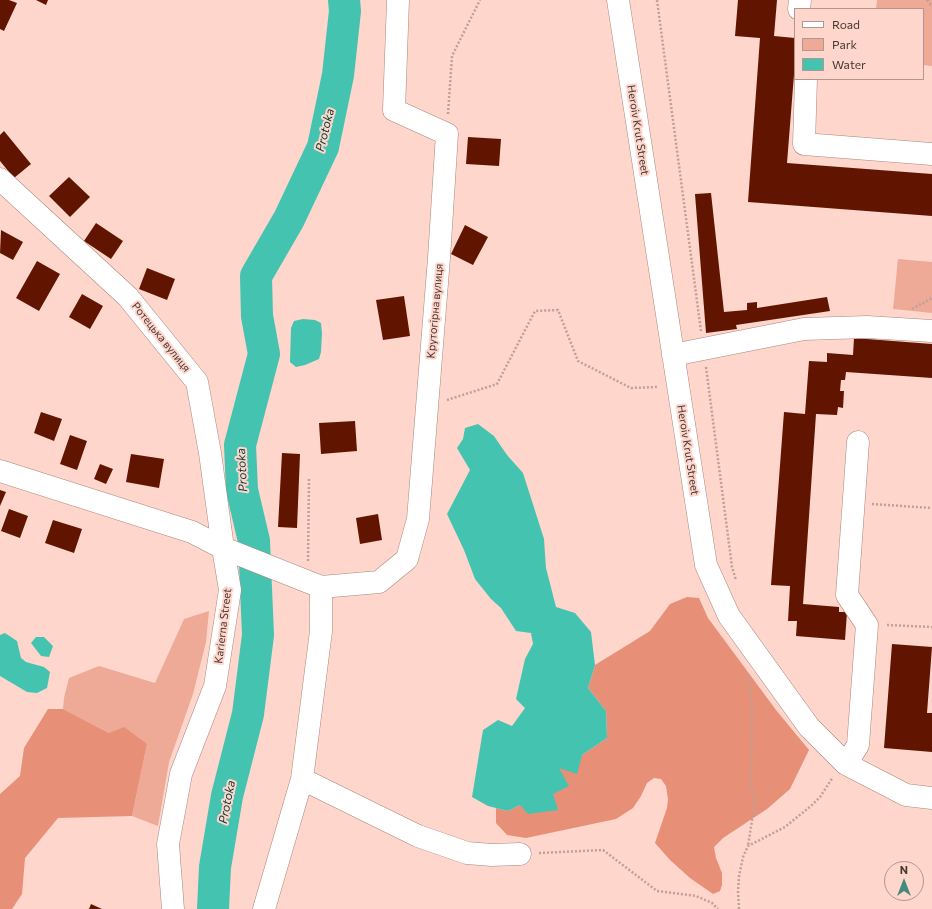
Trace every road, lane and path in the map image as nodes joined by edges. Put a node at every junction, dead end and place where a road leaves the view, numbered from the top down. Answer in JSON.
{"nodes":[{"id":1,"x":398,"y":0,"type":"edge"},
{"id":2,"x":480,"y":0,"type":"edge"},
{"id":3,"x":618,"y":0,"type":"edge"},
{"id":4,"x":657,"y":0,"type":"edge"},
{"id":5,"x":927,"y":0,"type":"edge"},
{"id":6,"x":932,"y":6,"type":"edge"},
{"id":7,"x":806,"y":80,"type":"edge"},
{"id":8,"x":447,"y":134,"type":"junction"},
{"id":9,"x":932,"y":154,"type":"edge"},
{"id":10,"x":0,"y":179,"type":"edge"},
{"id":11,"x":932,"y":331,"type":"edge"},
{"id":12,"x":704,"y":349,"type":"junction"},
{"id":13,"x":672,"y":355,"type":"junction"},
{"id":14,"x":678,"y":386,"type":"junction"},
{"id":15,"x":427,"y":406,"type":"junction"},
{"id":16,"x":858,"y":442,"type":"dead end"},
{"id":17,"x":0,"y":471,"type":"edge"},
{"id":18,"x":309,"y":478,"type":"dead end"},
{"id":19,"x":854,"y":502,"type":"junction"},
{"id":20,"x":932,"y":508,"type":"edge"},
{"id":21,"x":223,"y":548,"type":"junction"},
{"id":22,"x":738,"y":586,"type":"dead end"},
{"id":23,"x":321,"y":587,"type":"junction"},
{"id":24,"x":866,"y":625,"type":"junction"},
{"id":25,"x":932,"y":627,"type":"edge"},
{"id":26,"x":746,"y":670,"type":"dead end"},
{"id":27,"x":846,"y":764,"type":"junction"},
{"id":28,"x":302,"y":779,"type":"junction"},
{"id":29,"x":932,"y":798,"type":"edge"},
{"id":30,"x":748,"y":846,"type":"junction"},
{"id":31,"x":520,"y":854,"type":"joint"},
{"id":32,"x":173,"y":909,"type":"edge"},
{"id":33,"x":264,"y":909,"type":"edge"},
{"id":34,"x":718,"y":909,"type":"edge"},
{"id":35,"x":739,"y":909,"type":"edge"}],
"edges":[{"from":1,"to":8,"type":"street"},
{"from":2,"to":8,"type":"path"},
{"from":3,"to":13,"type":"street","name":"Heroiv Krut Street"},
{"from":4,"to":12,"type":"path"},
{"from":5,"to":6,"type":"path"},
{"from":7,"to":9,"type":"street"},
{"from":8,"to":15,"type":"street","name":"Крутогірна вулиця"},
{"from":10,"to":21,"type":"street","name":"Ротецька вулиця"},
{"from":11,"to":12,"type":"street"},
{"from":12,"to":13,"type":"street"},
{"from":12,"to":22,"type":"path"},
{"from":13,"to":14,"type":"street","name":"Heroiv Krut Street"},
{"from":14,"to":15,"type":"path"},
{"from":14,"to":27,"type":"street","name":"Heroiv Krut Street"},
{"from":15,"to":23,"type":"street","name":"Крутогірна вулиця"},
{"from":16,"to":19,"type":"street"},
{"from":17,"to":21,"type":"street"},
{"from":18,"to":23,"type":"path"},
{"from":19,"to":20,"type":"path"},
{"from":19,"to":24,"type":"street"},
{"from":21,"to":23,"type":"street"},
{"from":21,"to":32,"type":"street","name":"Karierna Street"},
{"from":23,"to":28,"type":"street"},
{"from":24,"to":25,"type":"path"},
{"from":24,"to":27,"type":"street"},
{"from":26,"to":30,"type":"path"},
{"from":27,"to":29,"type":"street","name":"Heroiv Krut Street"},
{"from":27,"to":30,"type":"path"},
{"from":28,"to":31,"type":"street"},
{"from":28,"to":33,"type":"street"},
{"from":30,"to":35,"type":"path"},
{"from":31,"to":34,"type":"path"}]}
